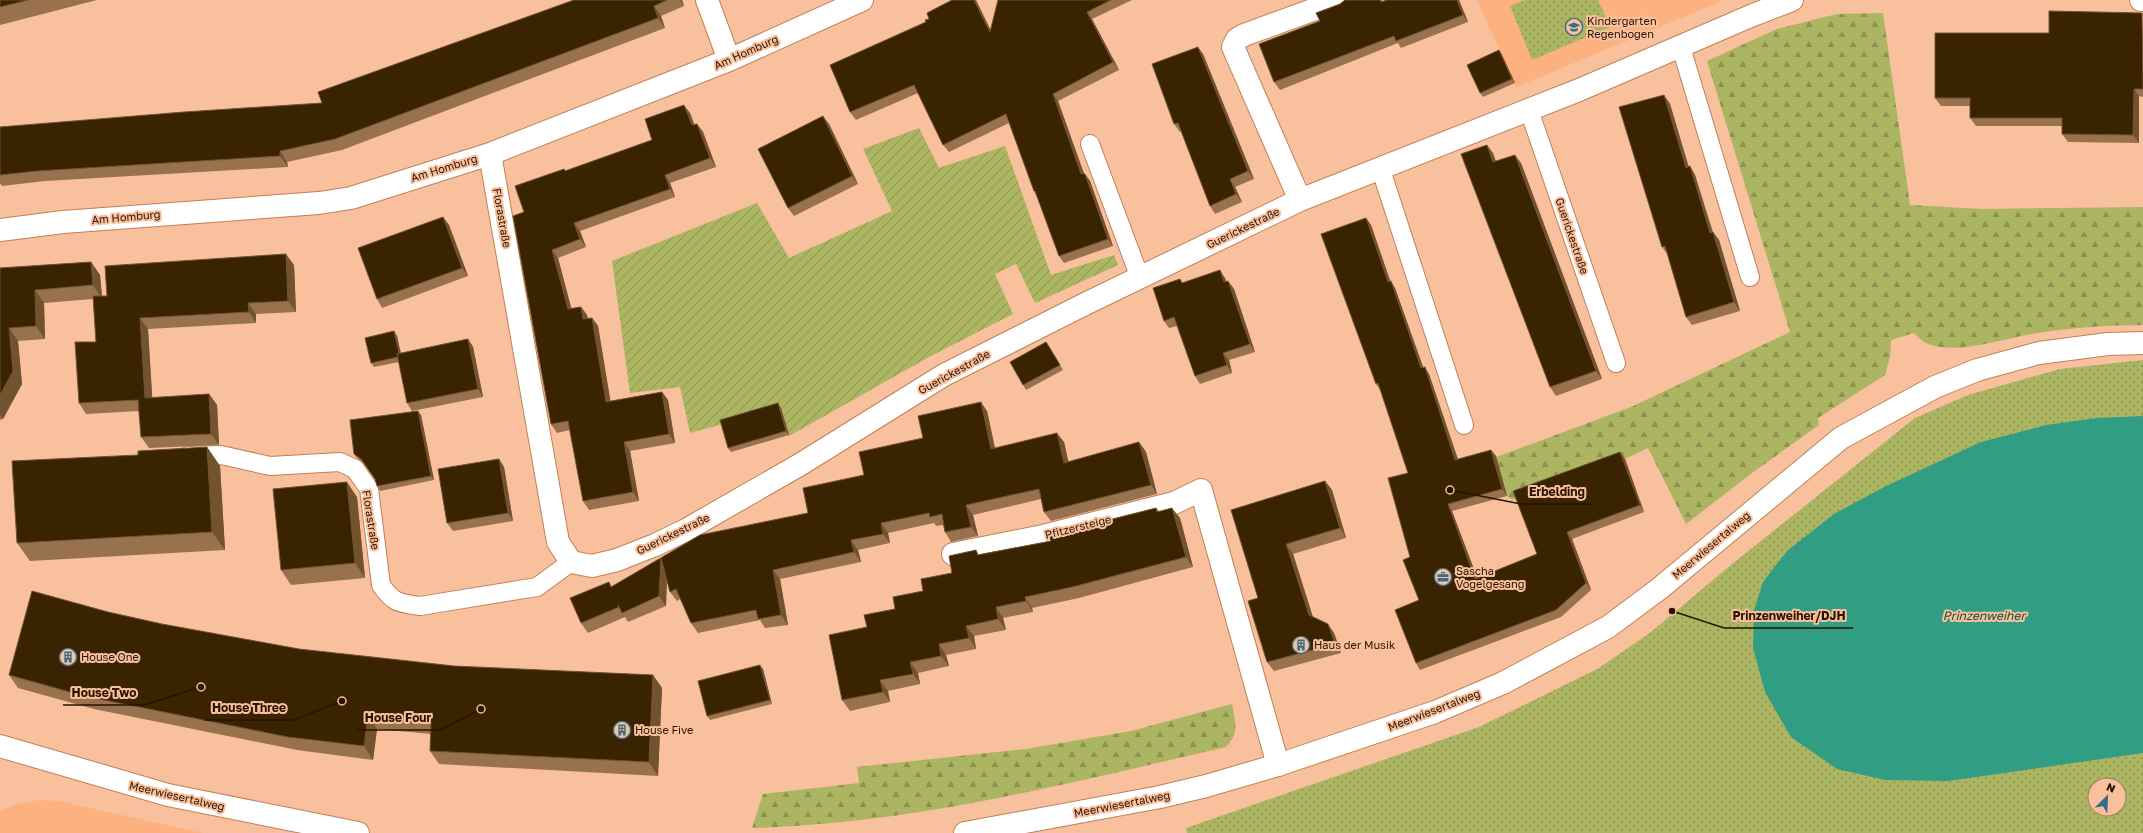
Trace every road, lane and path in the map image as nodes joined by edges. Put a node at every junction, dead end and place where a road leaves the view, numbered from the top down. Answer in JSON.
{"nodes":[{"id":1,"x":707,"y":0,"type":"edge"},
{"id":2,"x":862,"y":0,"type":"edge"},
{"id":3,"x":1340,"y":0,"type":"edge"},
{"id":4,"x":1792,"y":0,"type":"edge"},
{"id":5,"x":1681,"y":47,"type":"junction"},
{"id":6,"x":729,"y":60,"type":"junction"},
{"id":7,"x":1529,"y":110,"type":"junction"},
{"id":8,"x":1090,"y":144,"type":"dead end"},
{"id":9,"x":490,"y":154,"type":"junction"},
{"id":10,"x":1381,"y":170,"type":"junction"},
{"id":11,"x":1300,"y":200,"type":"junction"},
{"id":12,"x":0,"y":230,"type":"edge"},
{"id":13,"x":1750,"y":277,"type":"dead end"},
{"id":14,"x":1140,"y":278,"type":"junction"},
{"id":15,"x":2143,"y":344,"type":"edge"},
{"id":16,"x":1616,"y":363,"type":"dead end"},
{"id":17,"x":1464,"y":425,"type":"dead end"},
{"id":18,"x":175,"y":457,"type":"edge"},
{"id":19,"x":953,"y":554,"type":"edge"},
{"id":20,"x":571,"y":562,"type":"junction"},
{"id":21,"x":0,"y":746,"type":"edge"},
{"id":22,"x":1278,"y":765,"type":"junction"},
{"id":23,"x":358,"y":833,"type":"edge"},
{"id":24,"x":965,"y":833,"type":"edge"}],
"edges":[{"from":1,"to":6,"type":"street"},
{"from":2,"to":6,"type":"street","name":"Am Homburg"},
{"from":3,"to":11,"type":"street"},
{"from":4,"to":5,"type":"street","name":"Guerickestraße"},
{"from":5,"to":7,"type":"street","name":"Guerickestraße"},
{"from":5,"to":13,"type":"lane"},
{"from":6,"to":9,"type":"street","name":"Am Homburg"},
{"from":7,"to":10,"type":"street","name":"Guerickestraße"},
{"from":7,"to":16,"type":"lane","name":"Guerickestraße"},
{"from":8,"to":14,"type":"lane"},
{"from":9,"to":12,"type":"street","name":"Am Homburg"},
{"from":9,"to":20,"type":"street","name":"Florastraße"},
{"from":10,"to":11,"type":"street","name":"Guerickestraße"},
{"from":10,"to":17,"type":"lane"},
{"from":11,"to":14,"type":"street","name":"Guerickestraße"},
{"from":14,"to":20,"type":"street","name":"Guerickestraße"},
{"from":15,"to":22,"type":"street","name":"Meerwiesertalweg"},
{"from":18,"to":20,"type":"lane","name":"Florastraße"},
{"from":19,"to":22,"type":"street","name":"Pfitzersteige"},
{"from":21,"to":23,"type":"street","name":"Meerwiesertalweg"},
{"from":22,"to":24,"type":"street","name":"Meerwiesertalweg"}]}
